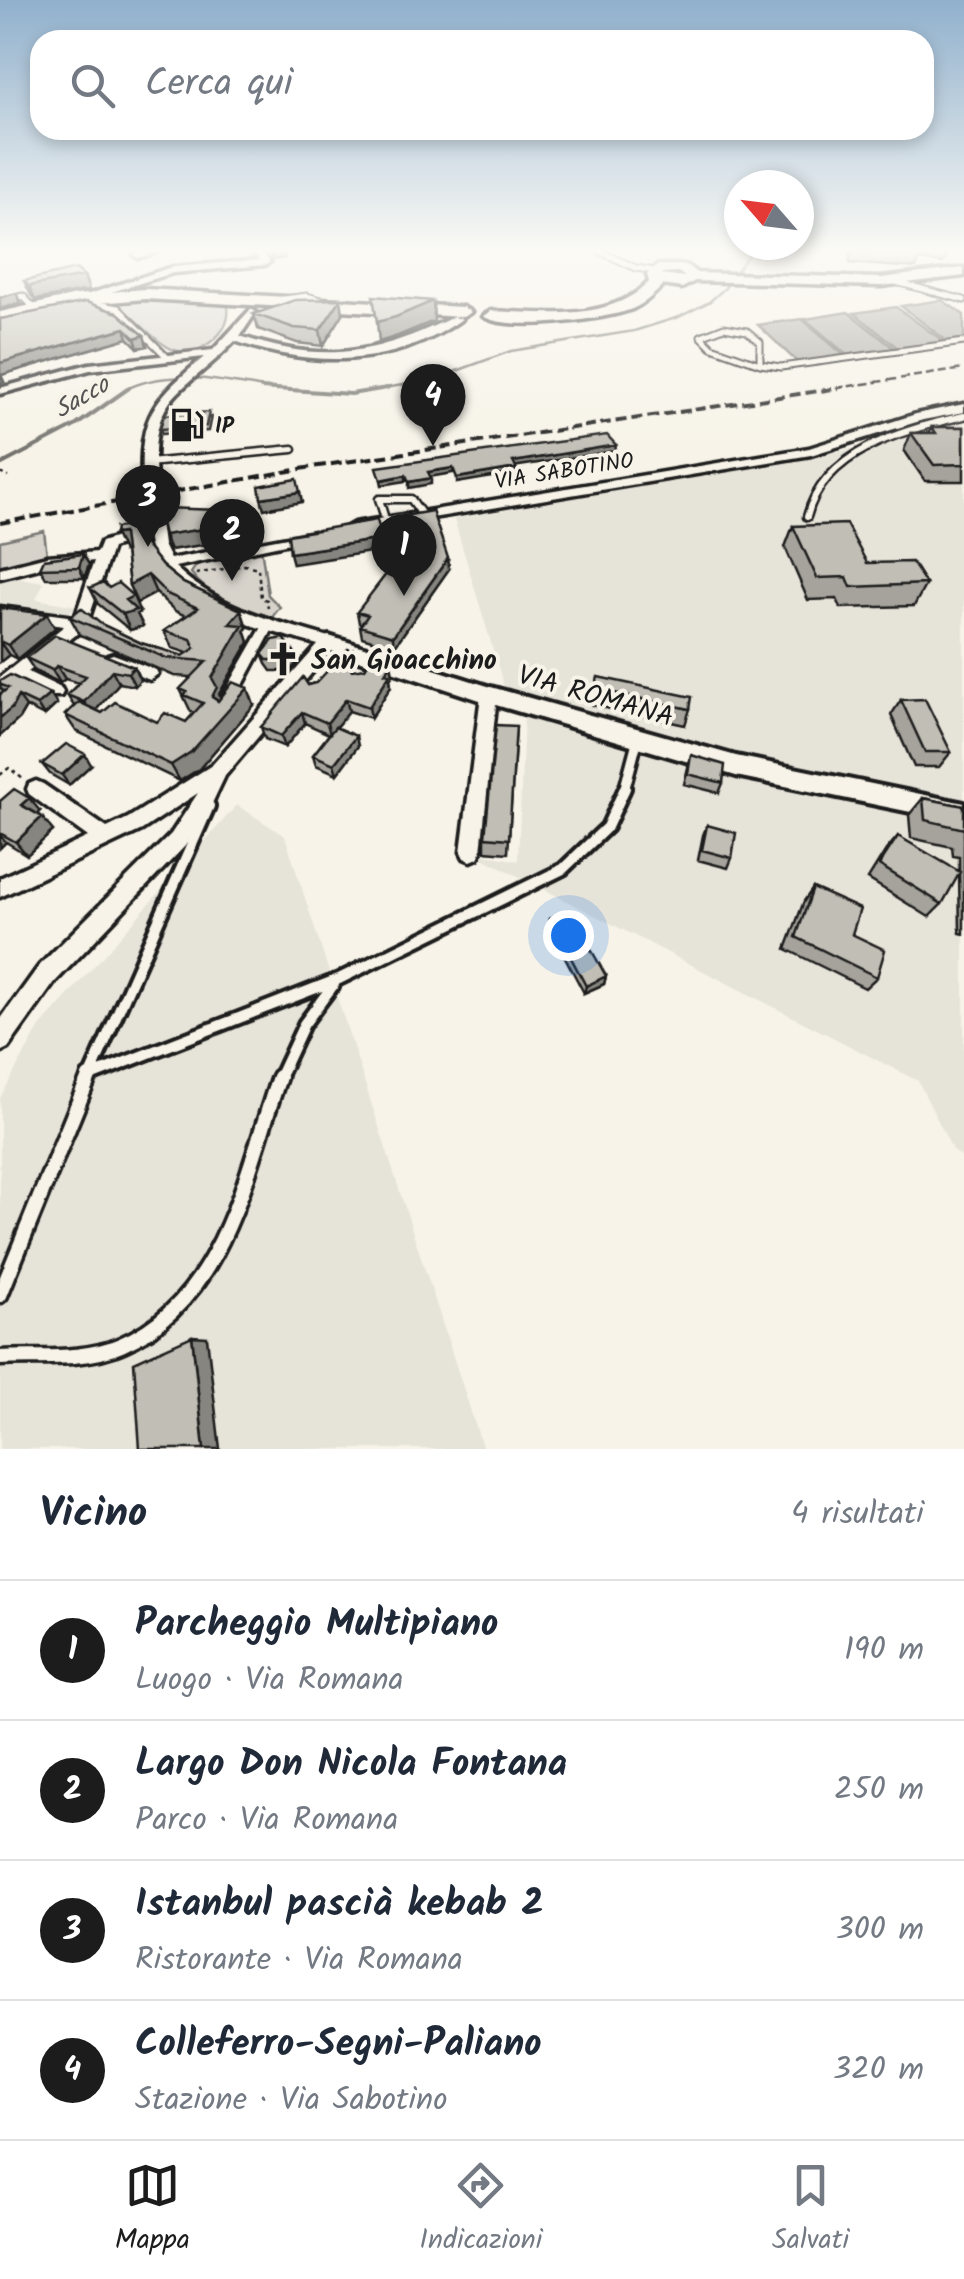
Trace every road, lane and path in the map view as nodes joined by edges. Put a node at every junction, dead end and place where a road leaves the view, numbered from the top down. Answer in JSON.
{"nodes":[{"id":1,"x":130,"y":320,"type":"edge"},
{"id":2,"x":253,"y":320,"type":"edge"},
{"id":3,"x":458,"y":320,"type":"edge"},
{"id":4,"x":236,"y":334,"type":"junction"},
{"id":5,"x":964,"y":342,"type":"edge"},
{"id":6,"x":216,"y":353,"type":"junction"},
{"id":7,"x":166,"y":356,"type":"junction"},
{"id":8,"x":760,"y":364,"type":"junction"},
{"id":9,"x":0,"y":391,"type":"edge"},
{"id":10,"x":964,"y":408,"type":"edge"},
{"id":11,"x":964,"y":416,"type":"edge"},
{"id":12,"x":293,"y":449,"type":"dead end"},
{"id":13,"x":148,"y":463,"type":"junction"},
{"id":14,"x":0,"y":473,"type":"edge"},
{"id":15,"x":8,"y":476,"type":"dead end"},
{"id":16,"x":423,"y":516,"type":"junction"},
{"id":17,"x":807,"y":517,"type":"dead end"},
{"id":18,"x":386,"y":522,"type":"junction"},
{"id":19,"x":154,"y":523,"type":"junction"},
{"id":20,"x":345,"y":528,"type":"edge"},
{"id":21,"x":328,"y":531,"type":"edge"},
{"id":22,"x":100,"y":556,"type":"junction"},
{"id":23,"x":167,"y":564,"type":"junction"},
{"id":24,"x":0,"y":573,"type":"edge"},
{"id":25,"x":180,"y":577,"type":"junction"},
{"id":26,"x":0,"y":612,"type":"edge"},
{"id":27,"x":84,"y":615,"type":"junction"},
{"id":28,"x":270,"y":623,"type":"junction"},
{"id":29,"x":102,"y":626,"type":"edge"},
{"id":30,"x":77,"y":645,"type":"junction"},
{"id":31,"x":338,"y":652,"type":"junction"},
{"id":32,"x":16,"y":674,"type":"junction"},
{"id":33,"x":150,"y":674,"type":"dead end"},
{"id":34,"x":0,"y":686,"type":"edge"},
{"id":35,"x":55,"y":692,"type":"dead end"},
{"id":36,"x":489,"y":695,"type":"junction"},
{"id":37,"x":229,"y":697,"type":"edge"},
{"id":38,"x":638,"y":738,"type":"junction"},
{"id":39,"x":218,"y":771,"type":"junction"},
{"id":40,"x":0,"y":775,"type":"edge"},
{"id":41,"x":36,"y":789,"type":"joint"},
{"id":42,"x":964,"y":812,"type":"edge"},
{"id":43,"x":105,"y":838,"type":"junction"},
{"id":44,"x":471,"y":852,"type":"dead end"},
{"id":45,"x":0,"y":888,"type":"edge"},
{"id":46,"x":339,"y":979,"type":"junction"},
{"id":47,"x":0,"y":1040,"type":"edge"},
{"id":48,"x":90,"y":1076,"type":"junction"},
{"id":49,"x":0,"y":1295,"type":"edge"},
{"id":50,"x":0,"y":1358,"type":"edge"}],
"edges":[{"from":1,"to":7,"type":"lane"},
{"from":2,"to":4,"type":"street","name":"VIA ROMANA"},
{"from":3,"to":4,"type":"street"},
{"from":4,"to":6,"type":"street","name":"VIA ROMANA"},
{"from":5,"to":8,"type":"lane"},
{"from":6,"to":7,"type":"street"},
{"from":6,"to":13,"type":"street","name":"VIA ROMANA"},
{"from":7,"to":9,"type":"street"},
{"from":8,"to":8,"type":"lane"},
{"from":10,"to":16,"type":"street","name":"VIA SABOTINO"},
{"from":11,"to":17,"type":"lane"},
{"from":12,"to":13,"type":"lane"},
{"from":13,"to":19,"type":"street","name":"VIA ROMANA","bridge":true},
{"from":14,"to":15,"type":"path"},
{"from":16,"to":18,"type":"street","name":"VIA SABOTINO"},
{"from":16,"to":18,"type":"lane"},
{"from":18,"to":20,"type":"street","name":"VIA SABOTINO"},
{"from":19,"to":22,"type":"street"},
{"from":19,"to":23,"type":"street","name":"VIA ROMANA"},
{"from":21,"to":23,"type":"street"},
{"from":22,"to":24,"type":"street"},
{"from":22,"to":27,"type":"street"},
{"from":23,"to":25,"type":"street","name":"VIA ROMANA"},
{"from":25,"to":28,"type":"street","name":"VIA ROMANA"},
{"from":25,"to":28,"type":"path"},
{"from":26,"to":27,"type":"street"},
{"from":27,"to":29,"type":"street"},
{"from":27,"to":30,"type":"street"},
{"from":28,"to":31,"type":"street","name":"VIA ROMANA"},
{"from":28,"to":37,"type":"street"},
{"from":30,"to":32,"type":"street"},
{"from":30,"to":33,"type":"street"},
{"from":31,"to":36,"type":"street","name":"VIA ROMANA"},
{"from":31,"to":39,"type":"street"},
{"from":32,"to":34,"type":"street"},
{"from":32,"to":35,"type":"street"},
{"from":36,"to":38,"type":"street","name":"VIA ROMANA"},
{"from":36,"to":44,"type":"street"},
{"from":38,"to":42,"type":"street","name":"VIA ROMANA"},
{"from":38,"to":46,"type":"lane"},
{"from":39,"to":43,"type":"street"},
{"from":39,"to":47,"type":"street"},
{"from":39,"to":48,"type":"lane"},
{"from":40,"to":41,"type":"path"},
{"from":41,"to":43,"type":"street"},
{"from":43,"to":45,"type":"street"},
{"from":46,"to":48,"type":"lane"},
{"from":46,"to":50,"type":"lane"},
{"from":48,"to":49,"type":"lane"}]}
